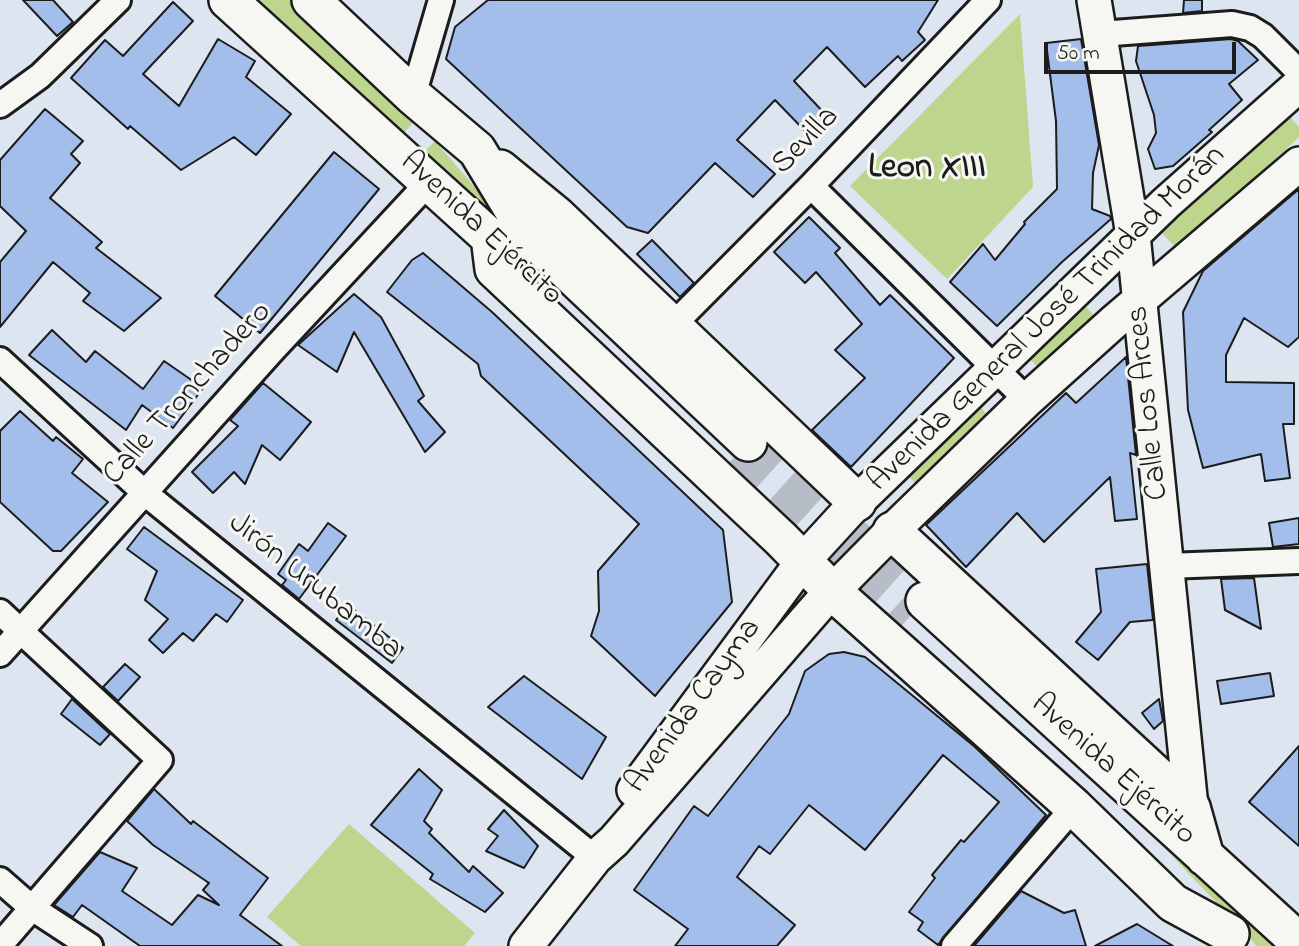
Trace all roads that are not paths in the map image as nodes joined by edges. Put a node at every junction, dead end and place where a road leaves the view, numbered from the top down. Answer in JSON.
{"nodes":[{"id":1,"x":118,"y":0,"type":"edge"},
{"id":2,"x":228,"y":0,"type":"edge"},
{"id":3,"x":311,"y":0,"type":"edge"},
{"id":4,"x":441,"y":0,"type":"edge"},
{"id":5,"x":988,"y":0,"type":"edge"},
{"id":6,"x":1094,"y":0,"type":"edge"},
{"id":7,"x":1100,"y":34,"type":"junction"},
{"id":8,"x":1299,"y":72,"type":"edge"},
{"id":9,"x":1299,"y":85,"type":"edge"},
{"id":10,"x":413,"y":96,"type":"junction"},
{"id":11,"x":0,"y":105,"type":"edge"},
{"id":12,"x":477,"y":150,"type":"junction"},
{"id":13,"x":1299,"y":164,"type":"edge"},
{"id":14,"x":429,"y":182,"type":"junction"},
{"id":15,"x":811,"y":186,"type":"junction"},
{"id":16,"x":1133,"y":235,"type":"junction"},
{"id":17,"x":490,"y":237,"type":"junction"},
{"id":18,"x":1140,"y":300,"type":"junction"},
{"id":19,"x":671,"y":327,"type":"junction"},
{"id":20,"x":0,"y":360,"type":"edge"},
{"id":21,"x":995,"y":367,"type":"junction"},
{"id":22,"x":1027,"y":400,"type":"junction"},
{"id":23,"x":146,"y":494,"type":"junction"},
{"id":24,"x":857,"y":502,"type":"junction"},
{"id":25,"x":892,"y":531,"type":"junction"},
{"id":26,"x":803,"y":561,"type":"junction"},
{"id":27,"x":1299,"y":561,"type":"edge"},
{"id":28,"x":1167,"y":566,"type":"junction"},
{"id":29,"x":833,"y":592,"type":"junction"},
{"id":30,"x":0,"y":612,"type":"edge"},
{"id":31,"x":21,"y":631,"type":"junction"},
{"id":32,"x":0,"y":654,"type":"edge"},
{"id":33,"x":1073,"y":807,"type":"junction"},
{"id":34,"x":1191,"y":807,"type":"junction"},
{"id":35,"x":1205,"y":857,"type":"junction"},
{"id":36,"x":595,"y":858,"type":"junction"},
{"id":37,"x":0,"y":880,"type":"edge"},
{"id":38,"x":32,"y":908,"type":"junction"},
{"id":39,"x":1232,"y":942,"type":"edge"},
{"id":40,"x":1299,"y":942,"type":"edge"},
{"id":41,"x":0,"y":945,"type":"edge"},
{"id":42,"x":90,"y":946,"type":"edge"},
{"id":43,"x":527,"y":946,"type":"edge"},
{"id":44,"x":954,"y":946,"type":"edge"}],
"edges":[{"from":1,"to":11,"type":"street"},
{"from":2,"to":14,"type":"main road","name":"Avenida Ejército"},
{"from":3,"to":10,"type":"main road","name":"Avenida Ejército"},
{"from":4,"to":10,"type":"street"},
{"from":5,"to":15,"type":"street","name":"Sevilla"},
{"from":6,"to":7,"type":"main road","name":"Calle Los Arces"},
{"from":7,"to":8,"type":"street"},
{"from":7,"to":16,"type":"main road","name":"Calle Los Arces"},
{"from":9,"to":16,"type":"main road","name":"Avenida General José Trinidad Morán"},
{"from":10,"to":12,"type":"main road","name":"Avenida Ejército"},
{"from":12,"to":17,"type":"main road","name":"Avenida Ejército"},
{"from":12,"to":19,"type":"main road"},
{"from":13,"to":18,"type":"main road","name":"Avenida General José Trinidad Morán"},
{"from":14,"to":17,"type":"main road","name":"Avenida Ejército"},
{"from":14,"to":23,"type":"street","name":"Calle Tronchadero"},
{"from":15,"to":19,"type":"street","name":"Sevilla"},
{"from":15,"to":21,"type":"street"},
{"from":16,"to":18,"type":"main road","name":"Calle Los Arces"},
{"from":16,"to":21,"type":"main road","name":"Avenida General José Trinidad Morán"},
{"from":17,"to":26,"type":"main road"},
{"from":18,"to":22,"type":"main road","name":"Avenida General José Trinidad Morán"},
{"from":18,"to":28,"type":"main road","name":"Calle Los Arces"},
{"from":19,"to":24,"type":"main road"},
{"from":20,"to":23,"type":"street","name":"Jirón Urubamba"},
{"from":21,"to":22,"type":"street"},
{"from":21,"to":24,"type":"main road","name":"Avenida General José Trinidad Morán"},
{"from":22,"to":25,"type":"main road","name":"Avenida General José Trinidad Morán"},
{"from":23,"to":31,"type":"street","name":"Calle Tronchadero"},
{"from":23,"to":36,"type":"street","name":"Jirón Urubamba"},
{"from":24,"to":26,"type":"main road","name":"Avenida General José Trinidad Morán"},
{"from":25,"to":29,"type":"main road","name":"Avenida General José Trinidad Morán"},
{"from":25,"to":34,"type":"main road"},
{"from":26,"to":29,"type":"main road"},
{"from":26,"to":36,"type":"main road","name":"Avenida Cayma"},
{"from":27,"to":28,"type":"street"},
{"from":28,"to":34,"type":"main road","name":"Calle Los Arces"},
{"from":29,"to":33,"type":"main road"},
{"from":29,"to":36,"type":"main road","name":"Avenida Cayma"},
{"from":30,"to":31,"type":"street"},
{"from":31,"to":32,"type":"street","name":"Calle Tronchadero"},
{"from":31,"to":38,"type":"street"},
{"from":33,"to":39,"type":"main road"},
{"from":33,"to":44,"type":"street"},
{"from":34,"to":35,"type":"main road"},
{"from":35,"to":39,"type":"main road","name":"Avenida Ejército"},
{"from":35,"to":40,"type":"main road","name":"Avenida Ejército"},
{"from":36,"to":43,"type":"main road","name":"Avenida Cayma"},
{"from":37,"to":38,"type":"street"},
{"from":38,"to":41,"type":"street"},
{"from":38,"to":42,"type":"street"}]}
